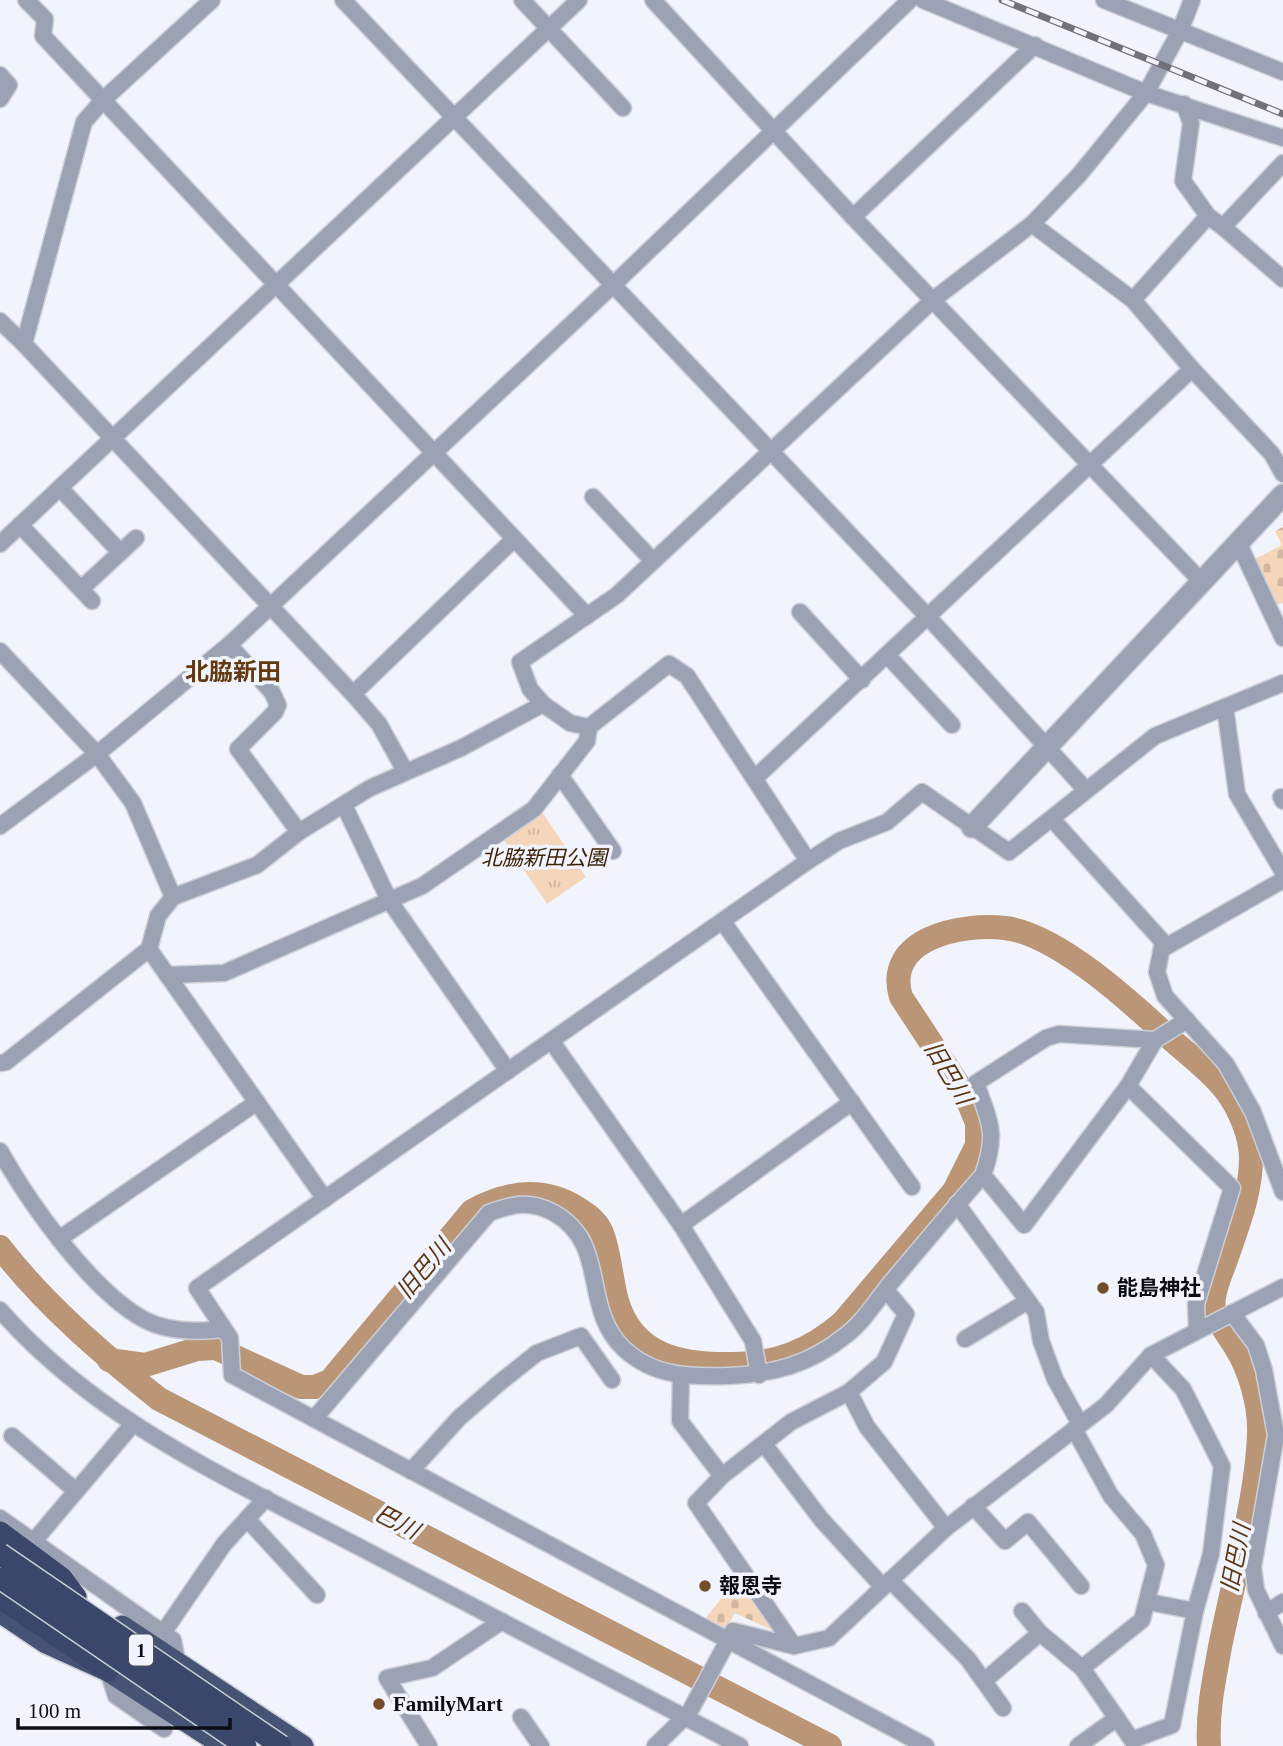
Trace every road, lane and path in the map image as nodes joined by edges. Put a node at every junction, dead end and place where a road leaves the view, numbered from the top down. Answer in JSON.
{"nodes":[{"id":1,"x":26,"y":0,"type":"edge"},
{"id":2,"x":212,"y":0,"type":"edge"},
{"id":3,"x":343,"y":0,"type":"edge"},
{"id":4,"x":522,"y":0,"type":"edge"},
{"id":5,"x":579,"y":0,"type":"edge"},
{"id":6,"x":653,"y":0,"type":"edge"},
{"id":7,"x":910,"y":0,"type":"edge"},
{"id":8,"x":1104,"y":0,"type":"edge"},
{"id":9,"x":1192,"y":0,"type":"edge"},
{"id":10,"x":928,"y":1,"type":"edge"},
{"id":11,"x":549,"y":29,"type":"junction"},
{"id":12,"x":1180,"y":31,"type":"junction"},
{"id":13,"x":1035,"y":45,"type":"junction"},
{"id":14,"x":1283,"y":72,"type":"edge"},
{"id":15,"x":0,"y":75,"type":"edge"},
{"id":16,"x":1146,"y":93,"type":"junction"},
{"id":17,"x":0,"y":100,"type":"edge"},
{"id":18,"x":103,"y":100,"type":"junction"},
{"id":19,"x":1184,"y":104,"type":"junction"},
{"id":20,"x":623,"y":108,"type":"dead end"},
{"id":21,"x":455,"y":119,"type":"junction"},
{"id":22,"x":776,"y":130,"type":"junction"},
{"id":23,"x":1283,"y":138,"type":"edge"},
{"id":24,"x":1283,"y":163,"type":"edge"},
{"id":25,"x":1208,"y":216,"type":"junction"},
{"id":26,"x":853,"y":217,"type":"junction"},
{"id":27,"x":1032,"y":224,"type":"junction"},
{"id":28,"x":1223,"y":227,"type":"junction"},
{"id":29,"x":1283,"y":279,"type":"edge"},
{"id":30,"x":276,"y":284,"type":"junction"},
{"id":31,"x":613,"y":285,"type":"junction"},
{"id":32,"x":934,"y":299,"type":"junction"},
{"id":33,"x":1133,"y":300,"type":"junction"},
{"id":34,"x":0,"y":321,"type":"edge"},
{"id":35,"x":24,"y":344,"type":"junction"},
{"id":36,"x":1192,"y":369,"type":"junction"},
{"id":37,"x":113,"y":439,"type":"junction"},
{"id":38,"x":770,"y":451,"type":"junction"},
{"id":39,"x":433,"y":453,"type":"junction"},
{"id":40,"x":1092,"y":464,"type":"junction"},
{"id":41,"x":1283,"y":474,"type":"edge"},
{"id":42,"x":60,"y":488,"type":"junction"},
{"id":43,"x":1283,"y":495,"type":"edge"},
{"id":44,"x":593,"y":497,"type":"dead end"},
{"id":45,"x":20,"y":525,"type":"junction"},
{"id":46,"x":136,"y":538,"type":"dead end"},
{"id":47,"x":514,"y":539,"type":"junction"},
{"id":48,"x":1238,"y":542,"type":"junction"},
{"id":49,"x":0,"y":544,"type":"edge"},
{"id":50,"x":120,"y":552,"type":"junction"},
{"id":51,"x":653,"y":561,"type":"junction"},
{"id":52,"x":1201,"y":581,"type":"junction"},
{"id":53,"x":270,"y":608,"type":"junction"},
{"id":54,"x":800,"y":612,"type":"dead end"},
{"id":55,"x":587,"y":616,"type":"junction"},
{"id":56,"x":929,"y":618,"type":"junction"},
{"id":57,"x":1283,"y":638,"type":"edge"},
{"id":58,"x":229,"y":645,"type":"junction"},
{"id":59,"x":0,"y":651,"type":"edge"},
{"id":60,"x":888,"y":656,"type":"junction"},
{"id":61,"x":862,"y":680,"type":"junction"},
{"id":62,"x":1283,"y":682,"type":"edge"},
{"id":63,"x":353,"y":694,"type":"junction"},
{"id":64,"x":543,"y":704,"type":"junction"},
{"id":65,"x":1225,"y":707,"type":"junction"},
{"id":66,"x":952,"y":724,"type":"dead end"},
{"id":67,"x":589,"y":727,"type":"junction"},
{"id":68,"x":1048,"y":746,"type":"junction"},
{"id":69,"x":97,"y":754,"type":"junction"},
{"id":70,"x":405,"y":771,"type":"junction"},
{"id":71,"x":561,"y":775,"type":"junction"},
{"id":72,"x":755,"y":778,"type":"junction"},
{"id":73,"x":1086,"y":790,"type":"junction"},
{"id":74,"x":344,"y":805,"type":"junction"},
{"id":75,"x":1052,"y":819,"type":"junction"},
{"id":76,"x":0,"y":826,"type":"edge"},
{"id":77,"x":971,"y":827,"type":"junction"},
{"id":78,"x":299,"y":832,"type":"junction"},
{"id":79,"x":613,"y":851,"type":"dead end"},
{"id":80,"x":808,"y":861,"type":"junction"},
{"id":81,"x":1283,"y":872,"type":"edge"},
{"id":82,"x":1283,"y":880,"type":"edge"},
{"id":83,"x":173,"y":897,"type":"junction"},
{"id":84,"x":389,"y":900,"type":"junction"},
{"id":85,"x":723,"y":922,"type":"junction"},
{"id":86,"x":1162,"y":949,"type":"junction"},
{"id":87,"x":149,"y":950,"type":"junction"},
{"id":88,"x":167,"y":975,"type":"junction"},
{"id":89,"x":1186,"y":1020,"type":"junction"},
{"id":90,"x":1154,"y":1040,"type":"junction"},
{"id":91,"x":552,"y":1042,"type":"junction"},
{"id":92,"x":0,"y":1063,"type":"edge"},
{"id":93,"x":508,"y":1072,"type":"junction"},
{"id":94,"x":1128,"y":1086,"type":"junction"},
{"id":95,"x":257,"y":1102,"type":"junction"},
{"id":96,"x":852,"y":1102,"type":"junction"},
{"id":97,"x":0,"y":1151,"type":"edge"},
{"id":98,"x":983,"y":1175,"type":"junction"},
{"id":99,"x":912,"y":1187,"type":"dead end"},
{"id":100,"x":1283,"y":1192,"type":"edge"},
{"id":101,"x":325,"y":1199,"type":"junction"},
{"id":102,"x":957,"y":1204,"type":"junction"},
{"id":103,"x":681,"y":1225,"type":"junction"},
{"id":104,"x":59,"y":1239,"type":"junction"},
{"id":105,"x":1283,"y":1287,"type":"edge"},
{"id":106,"x":886,"y":1290,"type":"junction"},
{"id":107,"x":1028,"y":1301,"type":"junction"},
{"id":108,"x":0,"y":1310,"type":"edge"},
{"id":109,"x":1216,"y":1321,"type":"junction"},
{"id":110,"x":227,"y":1333,"type":"junction"},
{"id":111,"x":965,"y":1339,"type":"dead end"},
{"id":112,"x":1151,"y":1355,"type":"junction"},
{"id":113,"x":759,"y":1375,"type":"junction"},
{"id":114,"x":681,"y":1377,"type":"junction"},
{"id":115,"x":612,"y":1380,"type":"dead end"},
{"id":116,"x":849,"y":1392,"type":"junction"},
{"id":117,"x":314,"y":1419,"type":"junction"},
{"id":118,"x":132,"y":1425,"type":"junction"},
{"id":119,"x":1077,"y":1427,"type":"junction"},
{"id":120,"x":12,"y":1436,"type":"dead end"},
{"id":121,"x":764,"y":1444,"type":"junction"},
{"id":122,"x":411,"y":1471,"type":"junction"},
{"id":123,"x":722,"y":1476,"type":"junction"},
{"id":124,"x":76,"y":1491,"type":"junction"},
{"id":125,"x":266,"y":1498,"type":"junction"},
{"id":126,"x":973,"y":1506,"type":"junction"},
{"id":127,"x":0,"y":1518,"type":"edge"},
{"id":128,"x":247,"y":1519,"type":"junction"},
{"id":129,"x":946,"y":1528,"type":"junction"},
{"id":130,"x":0,"y":1532,"type":"edge"},
{"id":131,"x":34,"y":1541,"type":"junction"},
{"id":132,"x":0,"y":1546,"type":"edge"},
{"id":133,"x":0,"y":1554,"type":"edge"},
{"id":134,"x":0,"y":1578,"type":"edge"},
{"id":135,"x":886,"y":1584,"type":"junction"},
{"id":136,"x":1081,"y":1586,"type":"dead end"},
{"id":137,"x":317,"y":1595,"type":"dead end"},
{"id":138,"x":76,"y":1597,"type":"junction"},
{"id":139,"x":0,"y":1598,"type":"edge"},
{"id":140,"x":1149,"y":1602,"type":"junction"},
{"id":141,"x":1283,"y":1602,"type":"edge"},
{"id":142,"x":1021,"y":1611,"type":"dead end"},
{"id":143,"x":1195,"y":1611,"type":"junction"},
{"id":144,"x":0,"y":1612,"type":"edge"},
{"id":145,"x":1266,"y":1613,"type":"junction"},
{"id":146,"x":502,"y":1621,"type":"junction"},
{"id":147,"x":163,"y":1633,"type":"junction"},
{"id":148,"x":1040,"y":1633,"type":"junction"},
{"id":149,"x":728,"y":1641,"type":"junction"},
{"id":150,"x":794,"y":1646,"type":"junction"},
{"id":151,"x":1283,"y":1646,"type":"edge"},
{"id":152,"x":177,"y":1661,"type":"junction"},
{"id":153,"x":1082,"y":1668,"type":"junction"},
{"id":154,"x":108,"y":1671,"type":"junction"},
{"id":155,"x":984,"y":1681,"type":"junction"},
{"id":156,"x":1003,"y":1708,"type":"dead end"},
{"id":157,"x":255,"y":1713,"type":"junction"},
{"id":158,"x":687,"y":1716,"type":"junction"},
{"id":159,"x":521,"y":1717,"type":"dead end"},
{"id":160,"x":1116,"y":1718,"type":"junction"},
{"id":161,"x":164,"y":1729,"type":"dead end"},
{"id":162,"x":534,"y":1743,"type":"edge"},
{"id":163,"x":223,"y":1746,"type":"edge"},
{"id":164,"x":235,"y":1746,"type":"edge"},
{"id":165,"x":247,"y":1746,"type":"edge"},
{"id":166,"x":281,"y":1746,"type":"edge"},
{"id":167,"x":303,"y":1746,"type":"edge"},
{"id":168,"x":429,"y":1746,"type":"edge"},
{"id":169,"x":655,"y":1746,"type":"edge"},
{"id":170,"x":740,"y":1746,"type":"edge"},
{"id":171,"x":926,"y":1746,"type":"edge"},
{"id":172,"x":1078,"y":1746,"type":"edge"}],
"edges":[{"from":1,"to":18,"type":"street"},
{"from":2,"to":18,"type":"street"},
{"from":3,"to":21,"type":"street"},
{"from":4,"to":11,"type":"street"},
{"from":5,"to":11,"type":"street"},
{"from":6,"to":22,"type":"street"},
{"from":7,"to":22,"type":"street"},
{"from":8,"to":12,"type":"street"},
{"from":9,"to":12,"type":"street"},
{"from":10,"to":13,"type":"street"},
{"from":11,"to":20,"type":"street"},
{"from":11,"to":21,"type":"street"},
{"from":12,"to":14,"type":"street"},
{"from":12,"to":16,"type":"street"},
{"from":13,"to":16,"type":"street"},
{"from":13,"to":26,"type":"street"},
{"from":15,"to":17,"type":"street"},
{"from":16,"to":19,"type":"street"},
{"from":16,"to":27,"type":"street"},
{"from":18,"to":30,"type":"street"},
{"from":18,"to":35,"type":"street"},
{"from":19,"to":23,"type":"street"},
{"from":19,"to":25,"type":"street"},
{"from":21,"to":30,"type":"street"},
{"from":21,"to":31,"type":"street"},
{"from":22,"to":26,"type":"street"},
{"from":22,"to":31,"type":"street"},
{"from":24,"to":28,"type":"street"},
{"from":25,"to":28,"type":"street"},
{"from":25,"to":33,"type":"street"},
{"from":26,"to":32,"type":"street"},
{"from":27,"to":32,"type":"street"},
{"from":27,"to":33,"type":"street"},
{"from":28,"to":29,"type":"street"},
{"from":30,"to":37,"type":"street"},
{"from":30,"to":39,"type":"street"},
{"from":31,"to":38,"type":"street"},
{"from":31,"to":39,"type":"street"},
{"from":32,"to":38,"type":"street"},
{"from":32,"to":40,"type":"street"},
{"from":33,"to":36,"type":"street"},
{"from":34,"to":35,"type":"street"},
{"from":35,"to":37,"type":"street"},
{"from":36,"to":40,"type":"street"},
{"from":36,"to":41,"type":"street"},
{"from":37,"to":42,"type":"street"},
{"from":37,"to":53,"type":"street"},
{"from":38,"to":51,"type":"street"},
{"from":38,"to":56,"type":"street"},
{"from":39,"to":47,"type":"street"},
{"from":39,"to":53,"type":"street"},
{"from":40,"to":52,"type":"street"},
{"from":40,"to":56,"type":"street"},
{"from":42,"to":45,"type":"street"},
{"from":42,"to":50,"type":"street"},
{"from":43,"to":48,"type":"street"},
{"from":44,"to":51,"type":"street"},
{"from":45,"to":49,"type":"street"},
{"from":45,"to":50,"type":"street"},
{"from":46,"to":50,"type":"street"},
{"from":47,"to":55,"type":"street"},
{"from":47,"to":63,"type":"street"},
{"from":48,"to":52,"type":"street"},
{"from":48,"to":57,"type":"street"},
{"from":51,"to":55,"type":"street"},
{"from":52,"to":68,"type":"street"},
{"from":53,"to":58,"type":"street"},
{"from":53,"to":63,"type":"street"},
{"from":54,"to":61,"type":"street"},
{"from":55,"to":64,"type":"street"},
{"from":56,"to":60,"type":"street"},
{"from":56,"to":68,"type":"street"},
{"from":58,"to":69,"type":"street"},
{"from":58,"to":78,"type":"street"},
{"from":59,"to":69,"type":"street"},
{"from":60,"to":61,"type":"street"},
{"from":60,"to":66,"type":"street"},
{"from":61,"to":72,"type":"street"},
{"from":62,"to":65,"type":"street"},
{"from":63,"to":70,"type":"street"},
{"from":64,"to":67,"type":"street"},
{"from":64,"to":70,"type":"street"},
{"from":65,"to":73,"type":"street"},
{"from":65,"to":81,"type":"street"},
{"from":67,"to":71,"type":"street"},
{"from":67,"to":72,"type":"street"},
{"from":68,"to":73,"type":"street"},
{"from":68,"to":77,"type":"street"},
{"from":69,"to":76,"type":"street"},
{"from":69,"to":83,"type":"street"},
{"from":70,"to":74,"type":"street"},
{"from":71,"to":79,"type":"street"},
{"from":71,"to":84,"type":"street"},
{"from":72,"to":80,"type":"street"},
{"from":73,"to":75,"type":"street"},
{"from":74,"to":78,"type":"street"},
{"from":74,"to":84,"type":"street"},
{"from":75,"to":77,"type":"street"},
{"from":75,"to":86,"type":"street"},
{"from":77,"to":80,"type":"street"},
{"from":78,"to":83,"type":"street"},
{"from":80,"to":85,"type":"street"},
{"from":82,"to":86,"type":"street"},
{"from":83,"to":87,"type":"street"},
{"from":84,"to":88,"type":"street"},
{"from":84,"to":93,"type":"street"},
{"from":85,"to":91,"type":"street"},
{"from":85,"to":96,"type":"street"},
{"from":86,"to":89,"type":"street"},
{"from":87,"to":88,"type":"street"},
{"from":87,"to":92,"type":"street"},
{"from":88,"to":95,"type":"street"},
{"from":89,"to":90,"type":"street"},
{"from":89,"to":100,"type":"street"},
{"from":90,"to":94,"type":"street"},
{"from":90,"to":98,"type":"street"},
{"from":91,"to":93,"type":"street"},
{"from":91,"to":103,"type":"street"},
{"from":93,"to":101,"type":"street"},
{"from":94,"to":98,"type":"street"},
{"from":94,"to":109,"type":"street"},
{"from":95,"to":101,"type":"street"},
{"from":95,"to":104,"type":"street"},
{"from":96,"to":99,"type":"street"},
{"from":96,"to":103,"type":"street"},
{"from":97,"to":104,"type":"street"},
{"from":98,"to":102,"type":"street"},
{"from":101,"to":110,"type":"street"},
{"from":102,"to":106,"type":"street"},
{"from":102,"to":107,"type":"street"},
{"from":103,"to":113,"type":"street"},
{"from":104,"to":110,"type":"street"},
{"from":105,"to":109,"type":"street"},
{"from":106,"to":113,"type":"street"},
{"from":106,"to":116,"type":"street"},
{"from":107,"to":111,"type":"street"},
{"from":107,"to":119,"type":"street"},
{"from":108,"to":118,"type":"street"},
{"from":109,"to":112,"type":"street"},
{"from":109,"to":145,"type":"street"},
{"from":110,"to":117,"type":"street"},
{"from":112,"to":119,"type":"street"},
{"from":112,"to":143,"type":"street"},
{"from":113,"to":114,"type":"street"},
{"from":114,"to":117,"type":"street"},
{"from":114,"to":123,"type":"street"},
{"from":115,"to":122,"type":"street"},
{"from":116,"to":121,"type":"street"},
{"from":116,"to":129,"type":"street"},
{"from":117,"to":122,"type":"street"},
{"from":118,"to":124,"type":"street"},
{"from":118,"to":125,"type":"street"},
{"from":119,"to":126,"type":"street"},
{"from":119,"to":140,"type":"street"},
{"from":120,"to":124,"type":"street"},
{"from":121,"to":123,"type":"street"},
{"from":121,"to":135,"type":"street"},
{"from":122,"to":149,"type":"street"},
{"from":123,"to":150,"type":"street"},
{"from":124,"to":131,"type":"street"},
{"from":125,"to":128,"type":"street"},
{"from":125,"to":146,"type":"street"},
{"from":126,"to":129,"type":"street"},
{"from":126,"to":136,"type":"street"},
{"from":127,"to":131,"type":"street"},
{"from":128,"to":137,"type":"street"},
{"from":128,"to":147,"type":"street"},
{"from":129,"to":135,"type":"street"},
{"from":130,"to":138,"type":"highway"},
{"from":131,"to":147,"type":"street"},
{"from":132,"to":138,"type":"highway"},
{"from":133,"to":166,"type":"highway","number":"1","bridge":true},
{"from":134,"to":165,"type":"highway","number":"1","bridge":true},
{"from":135,"to":150,"type":"street"},
{"from":135,"to":155,"type":"street"},
{"from":138,"to":152,"type":"highway"},
{"from":139,"to":154,"type":"highway"},
{"from":140,"to":143,"type":"street"},
{"from":140,"to":153,"type":"street"},
{"from":141,"to":145,"type":"street"},
{"from":142,"to":148,"type":"street"},
{"from":143,"to":160,"type":"street"},
{"from":144,"to":154,"type":"highway"},
{"from":145,"to":151,"type":"street"},
{"from":146,"to":158,"type":"street"},
{"from":146,"to":168,"type":"street"},
{"from":147,"to":152,"type":"street"},
{"from":148,"to":153,"type":"street"},
{"from":148,"to":155,"type":"street"},
{"from":149,"to":150,"type":"street"},
{"from":149,"to":158,"type":"street"},
{"from":149,"to":171,"type":"street"},
{"from":152,"to":157,"type":"highway"},
{"from":153,"to":160,"type":"street"},
{"from":154,"to":161,"type":"street"},
{"from":154,"to":163,"type":"highway"},
{"from":155,"to":156,"type":"street"},
{"from":157,"to":164,"type":"street"},
{"from":157,"to":167,"type":"highway"},
{"from":158,"to":169,"type":"street"},
{"from":158,"to":170,"type":"street"},
{"from":159,"to":162,"type":"street"},
{"from":160,"to":172,"type":"street"}]}
